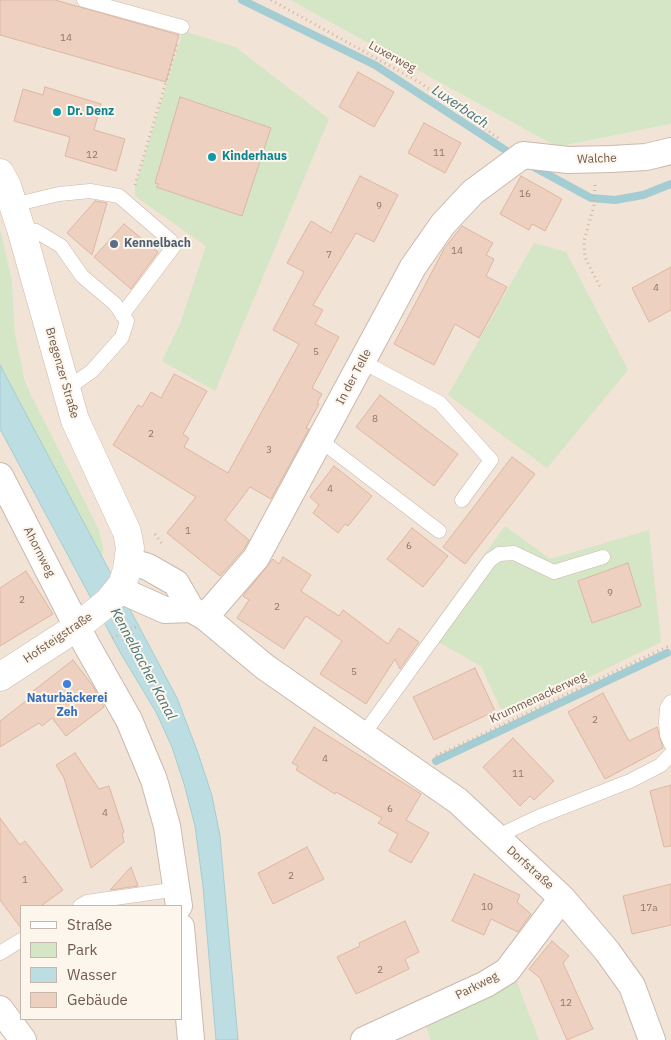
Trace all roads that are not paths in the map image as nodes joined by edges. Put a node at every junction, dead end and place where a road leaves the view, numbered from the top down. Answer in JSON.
{"nodes":[{"id":1,"x":84,"y":0,"type":"edge"},
{"id":2,"x":182,"y":27,"type":"road end"},
{"id":3,"x":671,"y":151,"type":"edge"},
{"id":4,"x":513,"y":162,"type":"joint"},
{"id":5,"x":0,"y":173,"type":"edge"},
{"id":6,"x":17,"y":217,"type":"junction"},
{"id":7,"x":122,"y":315,"type":"junction"},
{"id":8,"x":362,"y":362,"type":"junction"},
{"id":9,"x":65,"y":390,"type":"junction"},
{"id":10,"x":321,"y":441,"type":"junction"},
{"id":11,"x":0,"y":476,"type":"edge"},
{"id":12,"x":462,"y":500,"type":"dead end"},
{"id":13,"x":439,"y":531,"type":"dead end"},
{"id":14,"x":603,"y":557,"type":"dead end"},
{"id":15,"x":125,"y":573,"type":"junction"},
{"id":16,"x":198,"y":613,"type":"junction"},
{"id":17,"x":78,"y":627,"type":"junction"},
{"id":18,"x":0,"y":677,"type":"edge"},
{"id":19,"x":671,"y":702,"type":"edge"},
{"id":20,"x":363,"y":735,"type":"junction"},
{"id":21,"x":671,"y":744,"type":"edge"},
{"id":22,"x":671,"y":754,"type":"edge"},
{"id":23,"x":496,"y":837,"type":"junction"},
{"id":24,"x":179,"y":898,"type":"edge"},
{"id":25,"x":562,"y":898,"type":"junction"},
{"id":26,"x":82,"y":905,"type":"edge"},
{"id":27,"x":182,"y":937,"type":"edge"},
{"id":28,"x":20,"y":941,"type":"edge"},
{"id":29,"x":0,"y":953,"type":"edge"},
{"id":30,"x":0,"y":1009,"type":"edge"},
{"id":31,"x":23,"y":1040,"type":"edge"},
{"id":32,"x":192,"y":1040,"type":"edge"},
{"id":33,"x":364,"y":1040,"type":"edge"},
{"id":34,"x":652,"y":1040,"type":"edge"}],
"edges":[{"from":1,"to":2,"type":"lane"},
{"from":3,"to":4,"type":"street","name":"Walche"},
{"from":4,"to":8,"type":"street","name":"In der Telle"},
{"from":5,"to":6,"type":"main road","name":"Bregenzer Straße"},
{"from":6,"to":7,"type":"lane"},
{"from":6,"to":7,"type":"lane"},
{"from":6,"to":9,"type":"main road","name":"Bregenzer Straße"},
{"from":7,"to":9,"type":"lane"},
{"from":8,"to":10,"type":"street","name":"In der Telle"},
{"from":8,"to":12,"type":"lane"},
{"from":9,"to":15,"type":"main road","name":"Bregenzer Straße"},
{"from":10,"to":13,"type":"lane"},
{"from":10,"to":16,"type":"street","name":"In der Telle"},
{"from":11,"to":17,"type":"street","name":"Ahornweg"},
{"from":14,"to":20,"type":"lane"},
{"from":15,"to":16,"type":"street"},
{"from":15,"to":17,"type":"main road","name":"Hofsteigstraße"},
{"from":16,"to":20,"type":"street","name":"Dorfstraße"},
{"from":17,"to":18,"type":"main road","name":"Hofsteigstraße"},
{"from":17,"to":24,"type":"street","name":"Ahornweg"},
{"from":19,"to":21,"type":"lane"},
{"from":20,"to":23,"type":"street","name":"Dorfstraße"},
{"from":22,"to":23,"type":"lane"},
{"from":23,"to":25,"type":"street","name":"Dorfstraße"},
{"from":24,"to":26,"type":"lane"},
{"from":25,"to":33,"type":"street","name":"Parkweg"},
{"from":25,"to":34,"type":"street","name":"Dorfstraße"},
{"from":27,"to":32,"type":"street"},
{"from":28,"to":29,"type":"lane"},
{"from":30,"to":31,"type":"street"}]}
